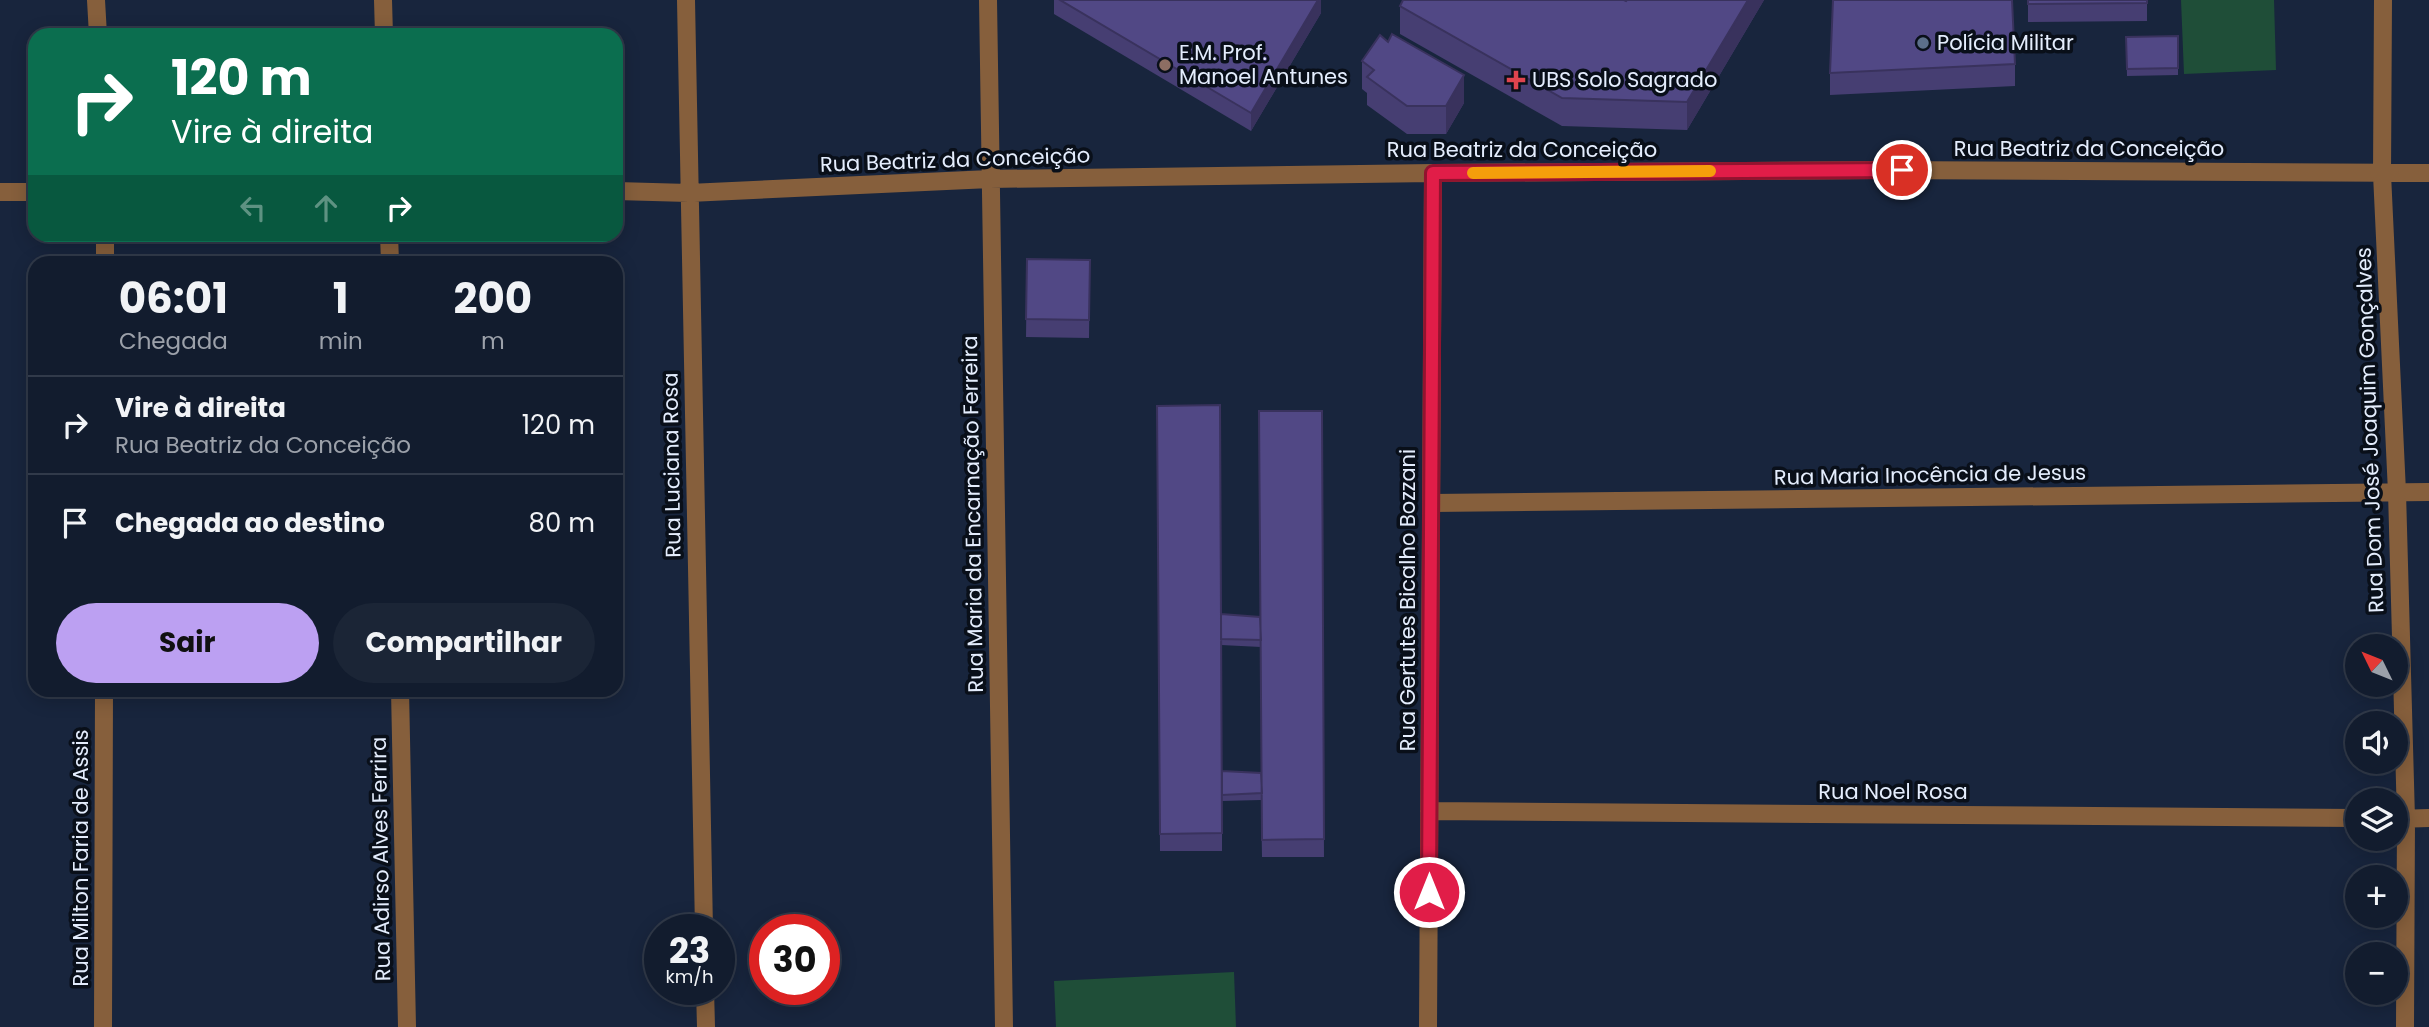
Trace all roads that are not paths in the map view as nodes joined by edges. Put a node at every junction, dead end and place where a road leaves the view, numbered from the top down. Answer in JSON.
{"nodes":[{"id":1,"x":96,"y":0,"type":"edge"},
{"id":2,"x":383,"y":0,"type":"edge"},
{"id":3,"x":687,"y":0,"type":"edge"},
{"id":4,"x":988,"y":0,"type":"edge"},
{"id":5,"x":2383,"y":0,"type":"edge"},
{"id":6,"x":98,"y":28,"type":"edge"},
{"id":7,"x":384,"y":28,"type":"edge"},
{"id":8,"x":1433,"y":173,"type":"junction"},
{"id":9,"x":2382,"y":173,"type":"junction"},
{"id":10,"x":2429,"y":173,"type":"edge"},
{"id":11,"x":990,"y":179,"type":"junction"},
{"id":12,"x":623,"y":191,"type":"edge"},
{"id":13,"x":0,"y":192,"type":"edge"},
{"id":14,"x":28,"y":192,"type":"edge"},
{"id":15,"x":689,"y":193,"type":"junction"},
{"id":16,"x":2397,"y":492,"type":"junction"},
{"id":17,"x":2429,"y":492,"type":"edge"},
{"id":18,"x":1432,"y":503,"type":"junction"},
{"id":19,"x":104,"y":697,"type":"edge"},
{"id":20,"x":400,"y":697,"type":"edge"},
{"id":21,"x":2401,"y":788,"type":"edge"},
{"id":22,"x":1429,"y":811,"type":"junction"},
{"id":23,"x":2345,"y":818,"type":"edge"},
{"id":24,"x":2429,"y":818,"type":"edge"},
{"id":25,"x":2408,"y":819,"type":"edge"},
{"id":26,"x":2402,"y":851,"type":"edge"},
{"id":27,"x":704,"y":914,"type":"edge"},
{"id":28,"x":705,"y":1005,"type":"edge"},
{"id":29,"x":103,"y":1027,"type":"edge"},
{"id":30,"x":407,"y":1027,"type":"edge"},
{"id":31,"x":706,"y":1027,"type":"edge"},
{"id":32,"x":1004,"y":1027,"type":"edge"},
{"id":33,"x":1428,"y":1027,"type":"edge"},
{"id":34,"x":2405,"y":1027,"type":"edge"}],
"edges":[{"from":1,"to":6,"type":"street"},
{"from":2,"to":7,"type":"street"},
{"from":3,"to":15,"type":"street","name":"Rua Luciana Rosa"},
{"from":4,"to":11,"type":"street","name":"Rua Maria da Encarnação Ferreira"},
{"from":5,"to":9,"type":"street","name":"Rua Dom José Joaquim Gonçalves"},
{"from":8,"to":9,"type":"street","name":"Rua Beatriz da Conceição"},
{"from":8,"to":11,"type":"street","name":"Rua Beatriz da Conceição"},
{"from":8,"to":18,"type":"street","name":"Rua Gertutes Bicalho Bozzani"},
{"from":9,"to":10,"type":"street","name":"Rua Beatriz da Conceição"},
{"from":9,"to":16,"type":"street","name":"Rua Dom José Joaquim Gonçalves"},
{"from":11,"to":15,"type":"street","name":"Rua Beatriz da Conceição"},
{"from":11,"to":32,"type":"street","name":"Rua Maria da Encarnação Ferreira"},
{"from":12,"to":15,"type":"street","name":"Rua Beatriz da Conceição"},
{"from":13,"to":14,"type":"street"},
{"from":15,"to":27,"type":"street","name":"Rua Luciana Rosa"},
{"from":16,"to":17,"type":"street","name":"Rua Maria Inocência de Jesus"},
{"from":16,"to":18,"type":"street","name":"Rua Maria Inocência de Jesus"},
{"from":16,"to":21,"type":"street","name":"Rua Dom José Joaquim Gonçalves"},
{"from":18,"to":22,"type":"street","name":"Rua Gertutes Bicalho Bozzani"},
{"from":19,"to":29,"type":"street","name":"Rua Milton Faria de Assis"},
{"from":20,"to":30,"type":"street","name":"Rua Adirso Alves Ferrira"},
{"from":22,"to":23,"type":"street","name":"Rua Noel Rosa"},
{"from":22,"to":33,"type":"street","name":"Rua Gertutes Bicalho Bozzani"},
{"from":24,"to":25,"type":"street"},
{"from":26,"to":34,"type":"street","name":"Rua Dom José Joaquim Gonçalves"},
{"from":28,"to":31,"type":"street"}]}
